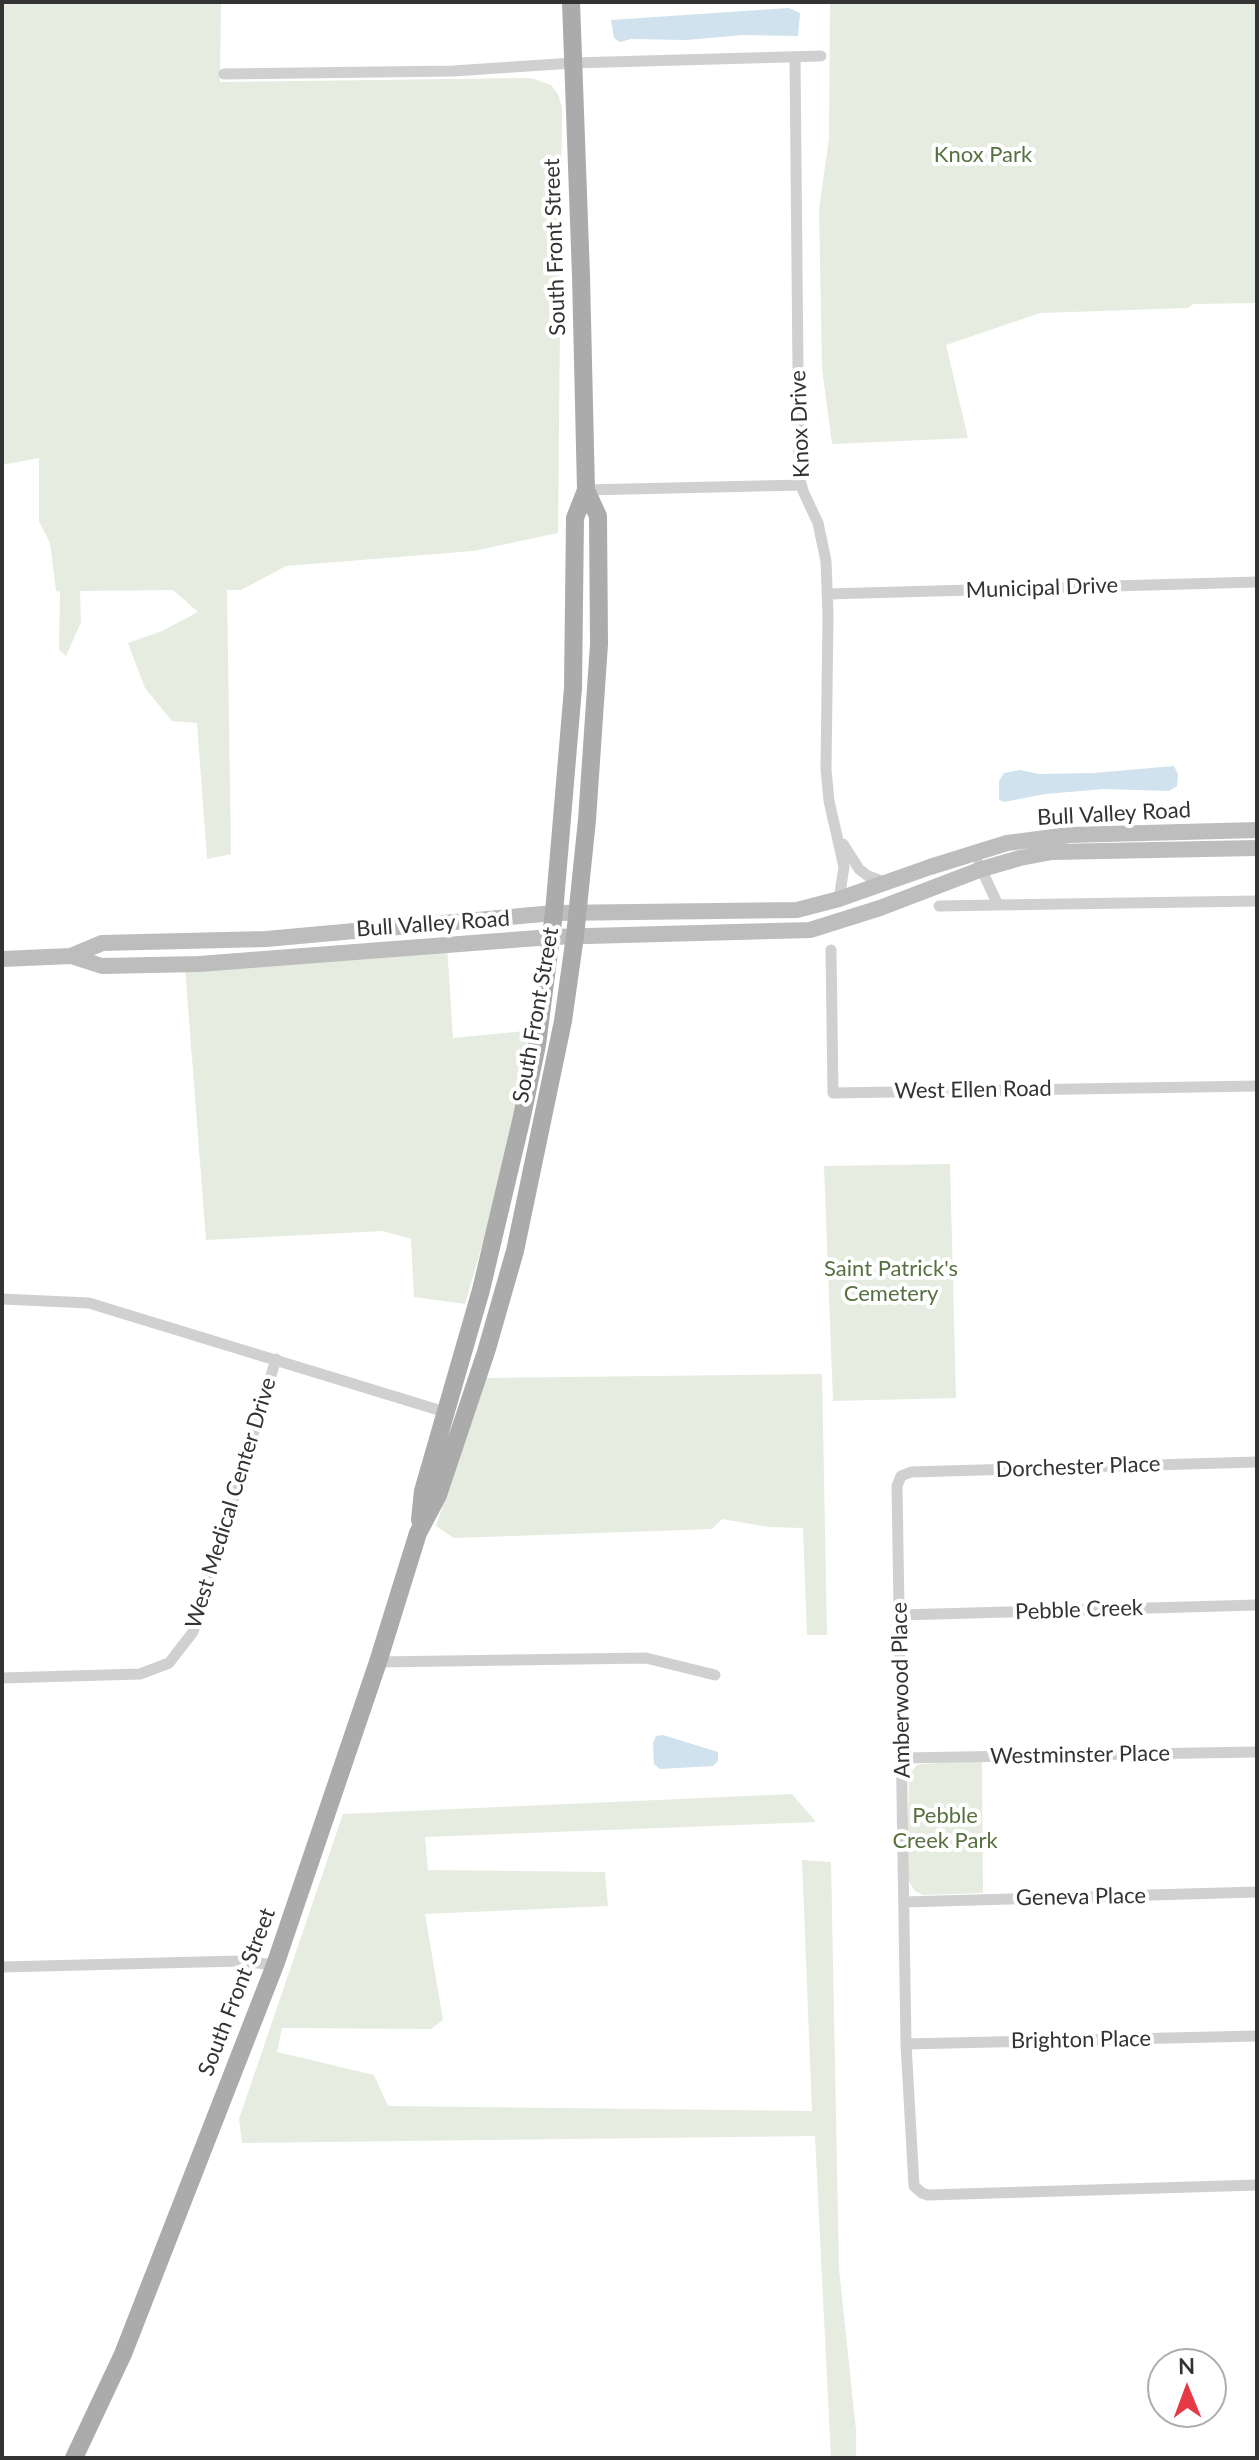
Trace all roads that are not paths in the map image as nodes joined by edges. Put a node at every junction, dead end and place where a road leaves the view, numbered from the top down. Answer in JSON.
{"nodes":[{"id":1,"x":571,"y":2,"type":"edge"},
{"id":2,"x":821,"y":56,"type":"dead end"},
{"id":3,"x":795,"y":57,"type":"junction"},
{"id":4,"x":573,"y":63,"type":"junction"},
{"id":5,"x":224,"y":74,"type":"dead end"},
{"id":6,"x":801,"y":485,"type":"junction"},
{"id":7,"x":586,"y":490,"type":"junction"},
{"id":8,"x":1257,"y":582,"type":"edge"},
{"id":9,"x":827,"y":594,"type":"junction"},
{"id":10,"x":1257,"y":830,"type":"edge"},
{"id":11,"x":837,"y":833,"type":"junction"},
{"id":12,"x":1257,"y":848,"type":"edge"},
{"id":13,"x":974,"y":852,"type":"junction"},
{"id":14,"x":982,"y":869,"type":"junction"},
{"id":15,"x":885,"y":883,"type":"junction"},
{"id":16,"x":839,"y":899,"type":"junction"},
{"id":17,"x":1257,"y":901,"type":"edge"},
{"id":18,"x":998,"y":905,"type":"junction"},
{"id":19,"x":939,"y":906,"type":"dead end"},
{"id":20,"x":577,"y":912,"type":"junction"},
{"id":21,"x":554,"y":913,"type":"junction"},
{"id":22,"x":575,"y":936,"type":"junction"},
{"id":23,"x":551,"y":937,"type":"junction"},
{"id":24,"x":831,"y":950,"type":"dead end"},
{"id":25,"x":71,"y":956,"type":"junction"},
{"id":26,"x":2,"y":959,"type":"edge"},
{"id":27,"x":1257,"y":1086,"type":"edge"},
{"id":28,"x":2,"y":1299,"type":"edge"},
{"id":29,"x":276,"y":1359,"type":"junction"},
{"id":30,"x":445,"y":1412,"type":"junction"},
{"id":31,"x":1257,"y":1462,"type":"edge"},
{"id":32,"x":901,"y":1476,"type":"joint"},
{"id":33,"x":418,"y":1533,"type":"junction"},
{"id":34,"x":1257,"y":1605,"type":"edge"},
{"id":35,"x":900,"y":1615,"type":"junction"},
{"id":36,"x":378,"y":1662,"type":"junction"},
{"id":37,"x":715,"y":1675,"type":"dead end"},
{"id":38,"x":2,"y":1678,"type":"edge"},
{"id":39,"x":1257,"y":1752,"type":"edge"},
{"id":40,"x":902,"y":1758,"type":"junction"},
{"id":41,"x":1257,"y":1892,"type":"edge"},
{"id":42,"x":904,"y":1902,"type":"junction"},
{"id":43,"x":275,"y":1965,"type":"junction"},
{"id":44,"x":2,"y":1967,"type":"edge"},
{"id":45,"x":1257,"y":2036,"type":"edge"},
{"id":46,"x":906,"y":2044,"type":"junction"},
{"id":47,"x":1257,"y":2185,"type":"edge"},
{"id":48,"x":74,"y":2458,"type":"edge"}],
"edges":[{"from":1,"to":4,"type":"main road","name":"South Front Street"},
{"from":2,"to":3,"type":"street"},
{"from":3,"to":4,"type":"street"},
{"from":3,"to":6,"type":"street","name":"Knox Drive"},
{"from":4,"to":5,"type":"street"},
{"from":4,"to":7,"type":"main road","name":"South Front Street"},
{"from":6,"to":7,"type":"street"},
{"from":6,"to":9,"type":"street","name":"Knox Drive"},
{"from":7,"to":20,"type":"main road","name":"South Front Street"},
{"from":7,"to":21,"type":"main road","name":"South Front Street"},
{"from":8,"to":9,"type":"street","name":"Municipal Drive"},
{"from":9,"to":11,"type":"street","name":"Knox Drive"},
{"from":10,"to":13,"type":"street","name":"Bull Valley Road"},
{"from":11,"to":15,"type":"street","name":"Knox Drive"},
{"from":11,"to":16,"type":"street","name":"Knox Drive"},
{"from":12,"to":14,"type":"street","name":"Bull Valley Road"},
{"from":13,"to":14,"type":"street"},
{"from":13,"to":15,"type":"street","name":"Bull Valley Road"},
{"from":14,"to":18,"type":"street"},
{"from":14,"to":22,"type":"street","name":"Bull Valley Road"},
{"from":15,"to":16,"type":"street","name":"Bull Valley Road"},
{"from":16,"to":20,"type":"street","name":"Bull Valley Road"},
{"from":17,"to":18,"type":"street"},
{"from":18,"to":19,"type":"street"},
{"from":20,"to":21,"type":"street","name":"Bull Valley Road"},
{"from":20,"to":22,"type":"main road","name":"South Front Street"},
{"from":21,"to":23,"type":"main road","name":"South Front Street"},
{"from":21,"to":25,"type":"street","name":"Bull Valley Road"},
{"from":22,"to":23,"type":"street","name":"Bull Valley Road"},
{"from":22,"to":33,"type":"main road","name":"South Front Street"},
{"from":23,"to":25,"type":"street","name":"Bull Valley Road"},
{"from":23,"to":30,"type":"main road","name":"South Front Street"},
{"from":24,"to":27,"type":"street","name":"West Ellen Road"},
{"from":25,"to":26,"type":"street","name":"Bull Valley Road"},
{"from":28,"to":29,"type":"street","name":"West Medical Center Drive"},
{"from":29,"to":30,"type":"street","name":"West Medical Center Drive"},
{"from":29,"to":38,"type":"street","name":"West Medical Center Drive"},
{"from":30,"to":33,"type":"main road","name":"South Front Street"},
{"from":31,"to":32,"type":"street","name":"Dorchester Place"},
{"from":32,"to":35,"type":"street","name":"Amberwood Place"},
{"from":33,"to":36,"type":"main road","name":"South Front Street"},
{"from":34,"to":35,"type":"street","name":"Pebble Creek"},
{"from":35,"to":40,"type":"street","name":"Amberwood Place"},
{"from":36,"to":37,"type":"street"},
{"from":36,"to":43,"type":"main road","name":"South Front Street"},
{"from":39,"to":40,"type":"street","name":"Westminster Place"},
{"from":40,"to":42,"type":"street","name":"Amberwood Place"},
{"from":41,"to":42,"type":"street","name":"Geneva Place"},
{"from":42,"to":46,"type":"street","name":"Amberwood Place"},
{"from":43,"to":44,"type":"street"},
{"from":43,"to":48,"type":"main road","name":"South Front Street"},
{"from":45,"to":46,"type":"street","name":"Brighton Place"},
{"from":46,"to":47,"type":"street","name":"Amberwood Place"}]}
